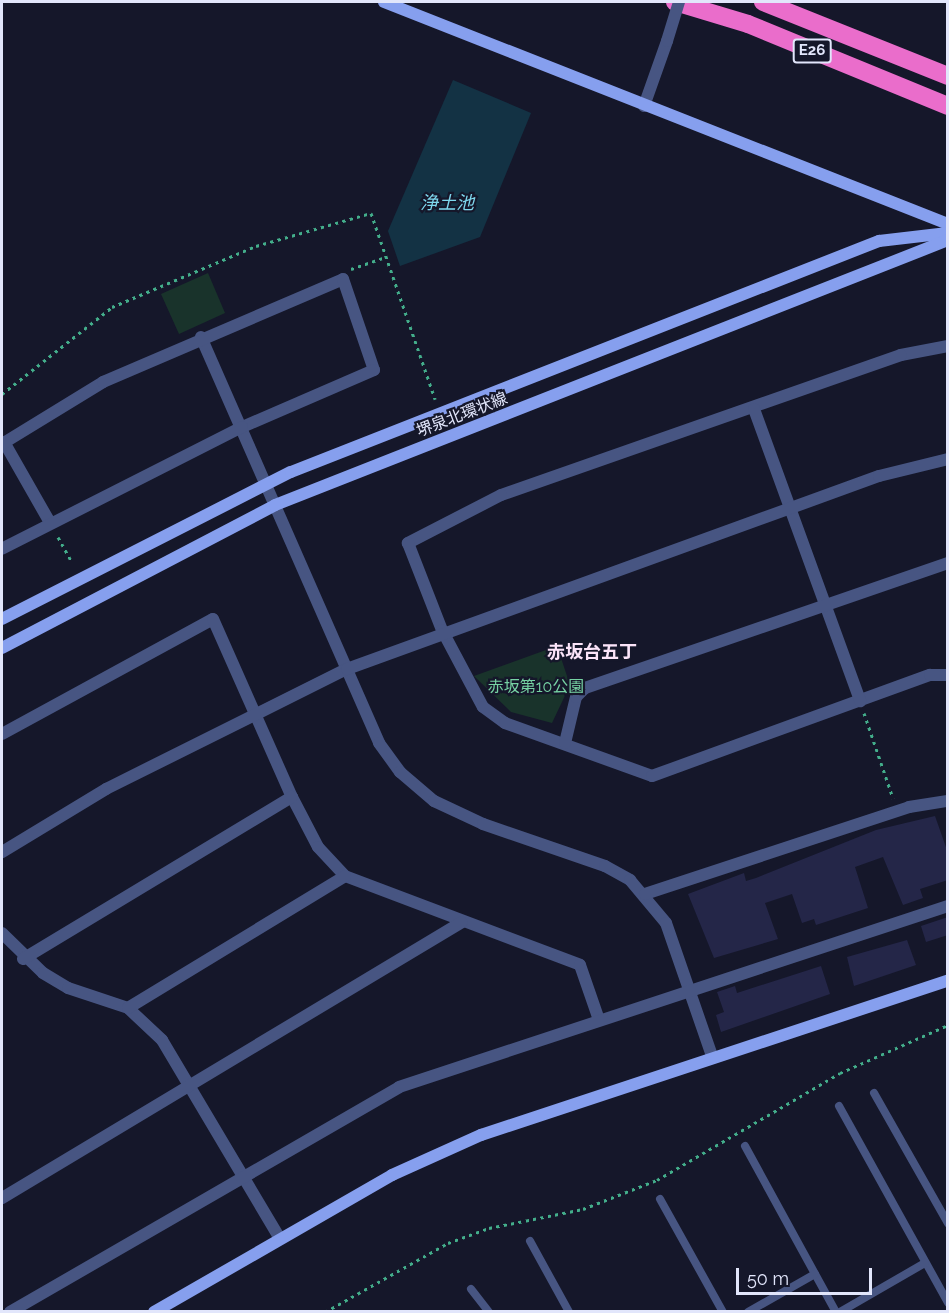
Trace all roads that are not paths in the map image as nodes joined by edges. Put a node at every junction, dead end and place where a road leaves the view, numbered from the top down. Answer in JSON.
{"nodes":[{"id":1,"x":384,"y":2,"type":"edge"},
{"id":2,"x":677,"y":2,"type":"edge"},
{"id":3,"x":763,"y":2,"type":"edge"},
{"id":4,"x":948,"y":76,"type":"edge"},
{"id":5,"x":644,"y":106,"type":"junction"},
{"id":6,"x":948,"y":106,"type":"edge"},
{"id":7,"x":948,"y":224,"type":"edge"},
{"id":8,"x":948,"y":233,"type":"edge"},
{"id":9,"x":948,"y":240,"type":"edge"},
{"id":10,"x":201,"y":337,"type":"junction"},
{"id":11,"x":948,"y":346,"type":"edge"},
{"id":12,"x":754,"y":409,"type":"junction"},
{"id":13,"x":242,"y":427,"type":"junction"},
{"id":14,"x":3,"y":443,"type":"edge"},
{"id":15,"x":948,"y":459,"type":"edge"},
{"id":16,"x":266,"y":485,"type":"junction"},
{"id":17,"x":275,"y":505,"type":"junction"},
{"id":18,"x":792,"y":508,"type":"junction"},
{"id":19,"x":50,"y":521,"type":"junction"},
{"id":20,"x":2,"y":549,"type":"edge"},
{"id":21,"x":948,"y":563,"type":"edge"},
{"id":22,"x":826,"y":604,"type":"junction"},
{"id":23,"x":2,"y":619,"type":"edge"},
{"id":24,"x":441,"y":630,"type":"junction"},
{"id":25,"x":2,"y":648,"type":"edge"},
{"id":26,"x":347,"y":669,"type":"junction"},
{"id":27,"x":948,"y":675,"type":"edge"},
{"id":28,"x":860,"y":701,"type":"junction"},
{"id":29,"x":255,"y":713,"type":"junction"},
{"id":30,"x":2,"y":734,"type":"edge"},
{"id":31,"x":565,"y":743,"type":"junction"},
{"id":32,"x":292,"y":797,"type":"junction"},
{"id":33,"x":948,"y":801,"type":"edge"},
{"id":34,"x":2,"y":852,"type":"edge"},
{"id":35,"x":345,"y":876,"type":"junction"},
{"id":36,"x":645,"y":894,"type":"junction"},
{"id":37,"x":948,"y":906,"type":"edge"},
{"id":38,"x":462,"y":922,"type":"junction"},
{"id":39,"x":2,"y":933,"type":"edge"},
{"id":40,"x":23,"y":959,"type":"junction"},
{"id":41,"x":948,"y":981,"type":"edge"},
{"id":42,"x":692,"y":988,"type":"junction"},
{"id":43,"x":128,"y":1008,"type":"junction"},
{"id":44,"x":598,"y":1017,"type":"junction"},
{"id":45,"x":712,"y":1056,"type":"junction"},
{"id":46,"x":191,"y":1085,"type":"junction"},
{"id":47,"x":874,"y":1093,"type":"dead end"},
{"id":48,"x":839,"y":1106,"type":"dead end"},
{"id":49,"x":745,"y":1146,"type":"dead end"},
{"id":50,"x":243,"y":1174,"type":"junction"},
{"id":51,"x":2,"y":1198,"type":"edge"},
{"id":52,"x":660,"y":1199,"type":"dead end"},
{"id":53,"x":948,"y":1223,"type":"edge"},
{"id":54,"x":279,"y":1237,"type":"junction"},
{"id":55,"x":530,"y":1241,"type":"dead end"},
{"id":56,"x":925,"y":1263,"type":"junction"},
{"id":57,"x":815,"y":1274,"type":"junction"},
{"id":58,"x":471,"y":1289,"type":"dead end"},
{"id":59,"x":948,"y":1303,"type":"edge"},
{"id":60,"x":10,"y":1311,"type":"edge"},
{"id":61,"x":154,"y":1311,"type":"edge"},
{"id":62,"x":489,"y":1311,"type":"edge"},
{"id":63,"x":568,"y":1311,"type":"edge"},
{"id":64,"x":723,"y":1311,"type":"edge"},
{"id":65,"x":748,"y":1311,"type":"edge"},
{"id":66,"x":838,"y":1311,"type":"edge"}],
"edges":[{"from":1,"to":5,"type":"main road"},
{"from":2,"to":5,"type":"street","bridge":true},
{"from":2,"to":6,"type":"highway","number":"E26"},
{"from":3,"to":4,"type":"highway","number":"E26"},
{"from":5,"to":7,"type":"main road"},
{"from":8,"to":16,"type":"main road","name":"堺泉北環状線"},
{"from":9,"to":17,"type":"main road","name":"堺泉北環状線"},
{"from":10,"to":13,"type":"street"},
{"from":10,"to":13,"type":"street"},
{"from":10,"to":14,"type":"street"},
{"from":11,"to":12,"type":"street"},
{"from":12,"to":18,"type":"street"},
{"from":12,"to":24,"type":"street"},
{"from":13,"to":16,"type":"street"},
{"from":13,"to":19,"type":"street"},
{"from":14,"to":19,"type":"street"},
{"from":15,"to":18,"type":"street"},
{"from":16,"to":17,"type":"street"},
{"from":16,"to":23,"type":"main road","name":"堺泉北環状線"},
{"from":17,"to":25,"type":"main road","name":"堺泉北環状線"},
{"from":17,"to":26,"type":"street"},
{"from":18,"to":22,"type":"street"},
{"from":18,"to":24,"type":"street"},
{"from":19,"to":20,"type":"street"},
{"from":21,"to":22,"type":"street"},
{"from":22,"to":28,"type":"street"},
{"from":22,"to":31,"type":"street"},
{"from":24,"to":26,"type":"street"},
{"from":24,"to":31,"type":"street"},
{"from":26,"to":29,"type":"street"},
{"from":26,"to":36,"type":"street"},
{"from":27,"to":28,"type":"street"},
{"from":28,"to":31,"type":"street"},
{"from":29,"to":30,"type":"street"},
{"from":29,"to":32,"type":"street"},
{"from":29,"to":34,"type":"street"},
{"from":32,"to":35,"type":"street"},
{"from":32,"to":40,"type":"street"},
{"from":33,"to":36,"type":"street"},
{"from":35,"to":38,"type":"street"},
{"from":35,"to":43,"type":"street"},
{"from":36,"to":42,"type":"street"},
{"from":37,"to":42,"type":"street"},
{"from":38,"to":44,"type":"street"},
{"from":38,"to":46,"type":"street"},
{"from":39,"to":40,"type":"street"},
{"from":40,"to":43,"type":"street"},
{"from":41,"to":45,"type":"main road"},
{"from":42,"to":44,"type":"street"},
{"from":42,"to":45,"type":"street"},
{"from":43,"to":46,"type":"street"},
{"from":44,"to":50,"type":"street"},
{"from":45,"to":54,"type":"main road"},
{"from":46,"to":50,"type":"street"},
{"from":46,"to":51,"type":"street"},
{"from":47,"to":53,"type":"lane"},
{"from":48,"to":56,"type":"lane"},
{"from":49,"to":57,"type":"lane"},
{"from":50,"to":54,"type":"street"},
{"from":50,"to":60,"type":"street"},
{"from":52,"to":64,"type":"lane"},
{"from":54,"to":61,"type":"main road"},
{"from":55,"to":63,"type":"lane"},
{"from":56,"to":59,"type":"lane"},
{"from":56,"to":66,"type":"lane"},
{"from":57,"to":65,"type":"lane"},
{"from":57,"to":66,"type":"lane"},
{"from":58,"to":62,"type":"lane"}]}
